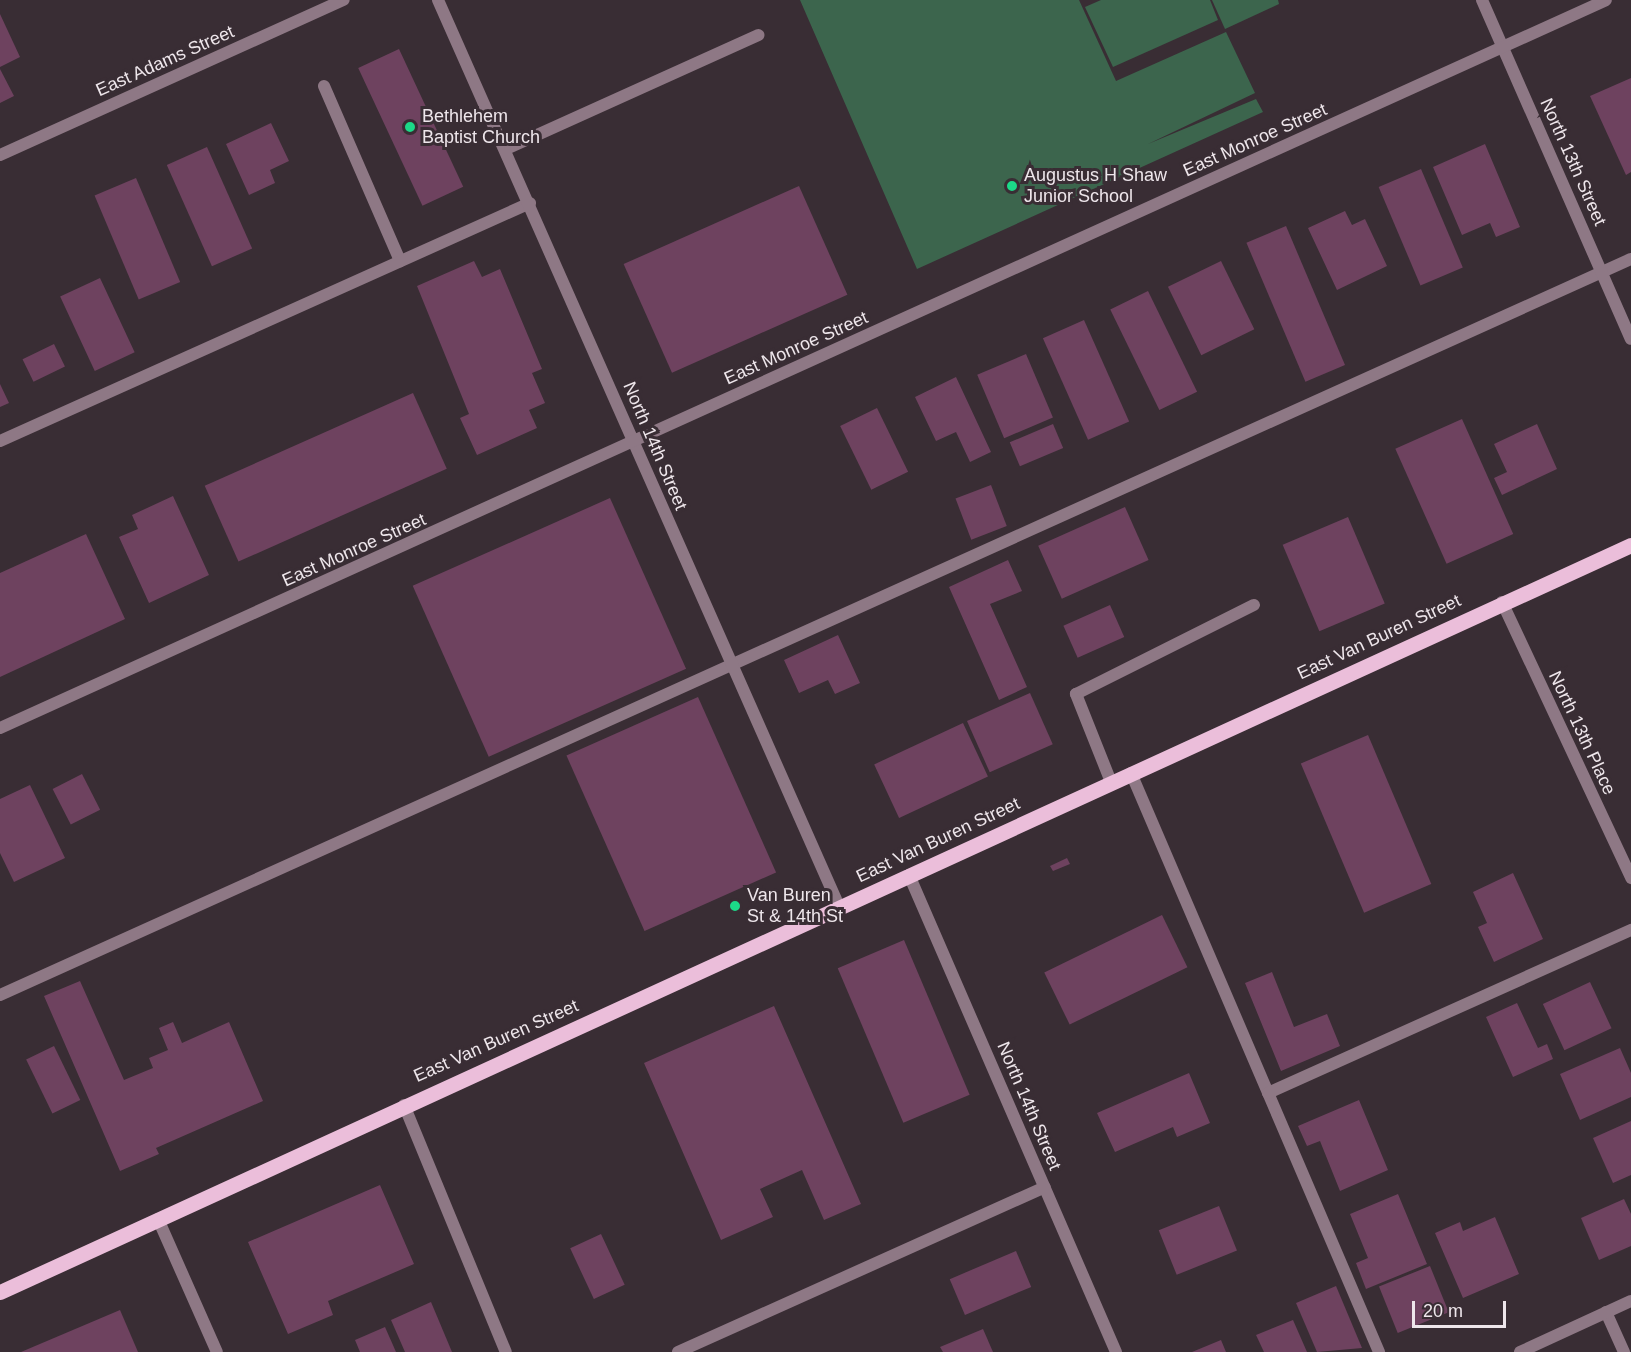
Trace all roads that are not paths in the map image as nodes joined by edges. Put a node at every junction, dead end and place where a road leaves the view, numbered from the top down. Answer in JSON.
{"nodes":[{"id":1,"x":344,"y":0,"type":"edge"},
{"id":2,"x":438,"y":0,"type":"edge"},
{"id":3,"x":1482,"y":0,"type":"edge"},
{"id":4,"x":1606,"y":0,"type":"edge"},
{"id":5,"x":758,"y":36,"type":"dead end"},
{"id":6,"x":1502,"y":46,"type":"junction"},
{"id":7,"x":324,"y":86,"type":"dead end"},
{"id":8,"x":506,"y":149,"type":"junction"},
{"id":9,"x":0,"y":155,"type":"edge"},
{"id":10,"x":530,"y":203,"type":"junction"},
{"id":11,"x":1631,"y":259,"type":"edge"},
{"id":12,"x":400,"y":261,"type":"junction"},
{"id":13,"x":1602,"y":273,"type":"junction"},
{"id":14,"x":1631,"y":339,"type":"edge"},
{"id":15,"x":0,"y":441,"type":"edge"},
{"id":16,"x":634,"y":442,"type":"junction"},
{"id":17,"x":1631,"y":545,"type":"edge"},
{"id":18,"x":1502,"y":602,"type":"junction"},
{"id":19,"x":1254,"y":605,"type":"dead end"},
{"id":20,"x":731,"y":666,"type":"junction"},
{"id":21,"x":0,"y":728,"type":"edge"},
{"id":22,"x":1131,"y":773,"type":"junction"},
{"id":23,"x":1111,"y":782,"type":"junction"},
{"id":24,"x":909,"y":874,"type":"junction"},
{"id":25,"x":1631,"y":878,"type":"edge"},
{"id":26,"x":839,"y":906,"type":"junction"},
{"id":27,"x":1631,"y":930,"type":"edge"},
{"id":28,"x":0,"y":995,"type":"edge"},
{"id":29,"x":1268,"y":1093,"type":"junction"},
{"id":30,"x":404,"y":1105,"type":"junction"},
{"id":31,"x":1045,"y":1187,"type":"junction"},
{"id":32,"x":158,"y":1219,"type":"junction"},
{"id":33,"x":0,"y":1292,"type":"edge"},
{"id":34,"x":1631,"y":1301,"type":"edge"},
{"id":35,"x":1606,"y":1312,"type":"junction"},
{"id":36,"x":217,"y":1352,"type":"edge"},
{"id":37,"x":506,"y":1352,"type":"edge"},
{"id":38,"x":678,"y":1352,"type":"edge"},
{"id":39,"x":1116,"y":1352,"type":"edge"},
{"id":40,"x":1379,"y":1352,"type":"edge"},
{"id":41,"x":1520,"y":1352,"type":"edge"},
{"id":42,"x":1624,"y":1352,"type":"edge"}],
"edges":[{"from":1,"to":9,"type":"street","name":"East Adams Street"},
{"from":2,"to":8,"type":"street","name":"North 14th Street"},
{"from":3,"to":6,"type":"street","name":"North 13th Street"},
{"from":4,"to":6,"type":"street","name":"East Monroe Street"},
{"from":5,"to":8,"type":"street"},
{"from":6,"to":13,"type":"street","name":"North 13th Street"},
{"from":6,"to":16,"type":"street","name":"East Monroe Street"},
{"from":7,"to":12,"type":"street"},
{"from":8,"to":10,"type":"street","name":"North 14th Street"},
{"from":10,"to":12,"type":"street"},
{"from":10,"to":16,"type":"street","name":"North 14th Street"},
{"from":11,"to":13,"type":"street"},
{"from":12,"to":15,"type":"street"},
{"from":13,"to":14,"type":"street","name":"North 13th Street"},
{"from":13,"to":20,"type":"street"},
{"from":16,"to":20,"type":"street","name":"North 14th Street"},
{"from":16,"to":21,"type":"street","name":"East Monroe Street"},
{"from":17,"to":18,"type":"main road","name":"East Van Buren Street"},
{"from":18,"to":22,"type":"main road","name":"East Van Buren Street"},
{"from":18,"to":25,"type":"street","name":"North 13th Place"},
{"from":19,"to":23,"type":"street"},
{"from":20,"to":26,"type":"street","name":"North 14th Street"},
{"from":20,"to":28,"type":"street"},
{"from":22,"to":23,"type":"main road","name":"East Van Buren Street"},
{"from":22,"to":29,"type":"street"},
{"from":23,"to":24,"type":"main road","name":"East Van Buren Street"},
{"from":24,"to":26,"type":"main road","name":"East Van Buren Street"},
{"from":24,"to":31,"type":"street","name":"North 14th Street"},
{"from":26,"to":30,"type":"main road","name":"East Van Buren Street"},
{"from":27,"to":29,"type":"street"},
{"from":29,"to":40,"type":"street"},
{"from":30,"to":32,"type":"main road","name":"East Van Buren Street"},
{"from":30,"to":37,"type":"street"},
{"from":31,"to":38,"type":"street"},
{"from":31,"to":39,"type":"street","name":"North 14th Street"},
{"from":32,"to":33,"type":"main road","name":"East Van Buren Street"},
{"from":32,"to":36,"type":"street"},
{"from":34,"to":35,"type":"street"},
{"from":35,"to":41,"type":"street"},
{"from":35,"to":42,"type":"street"}]}
